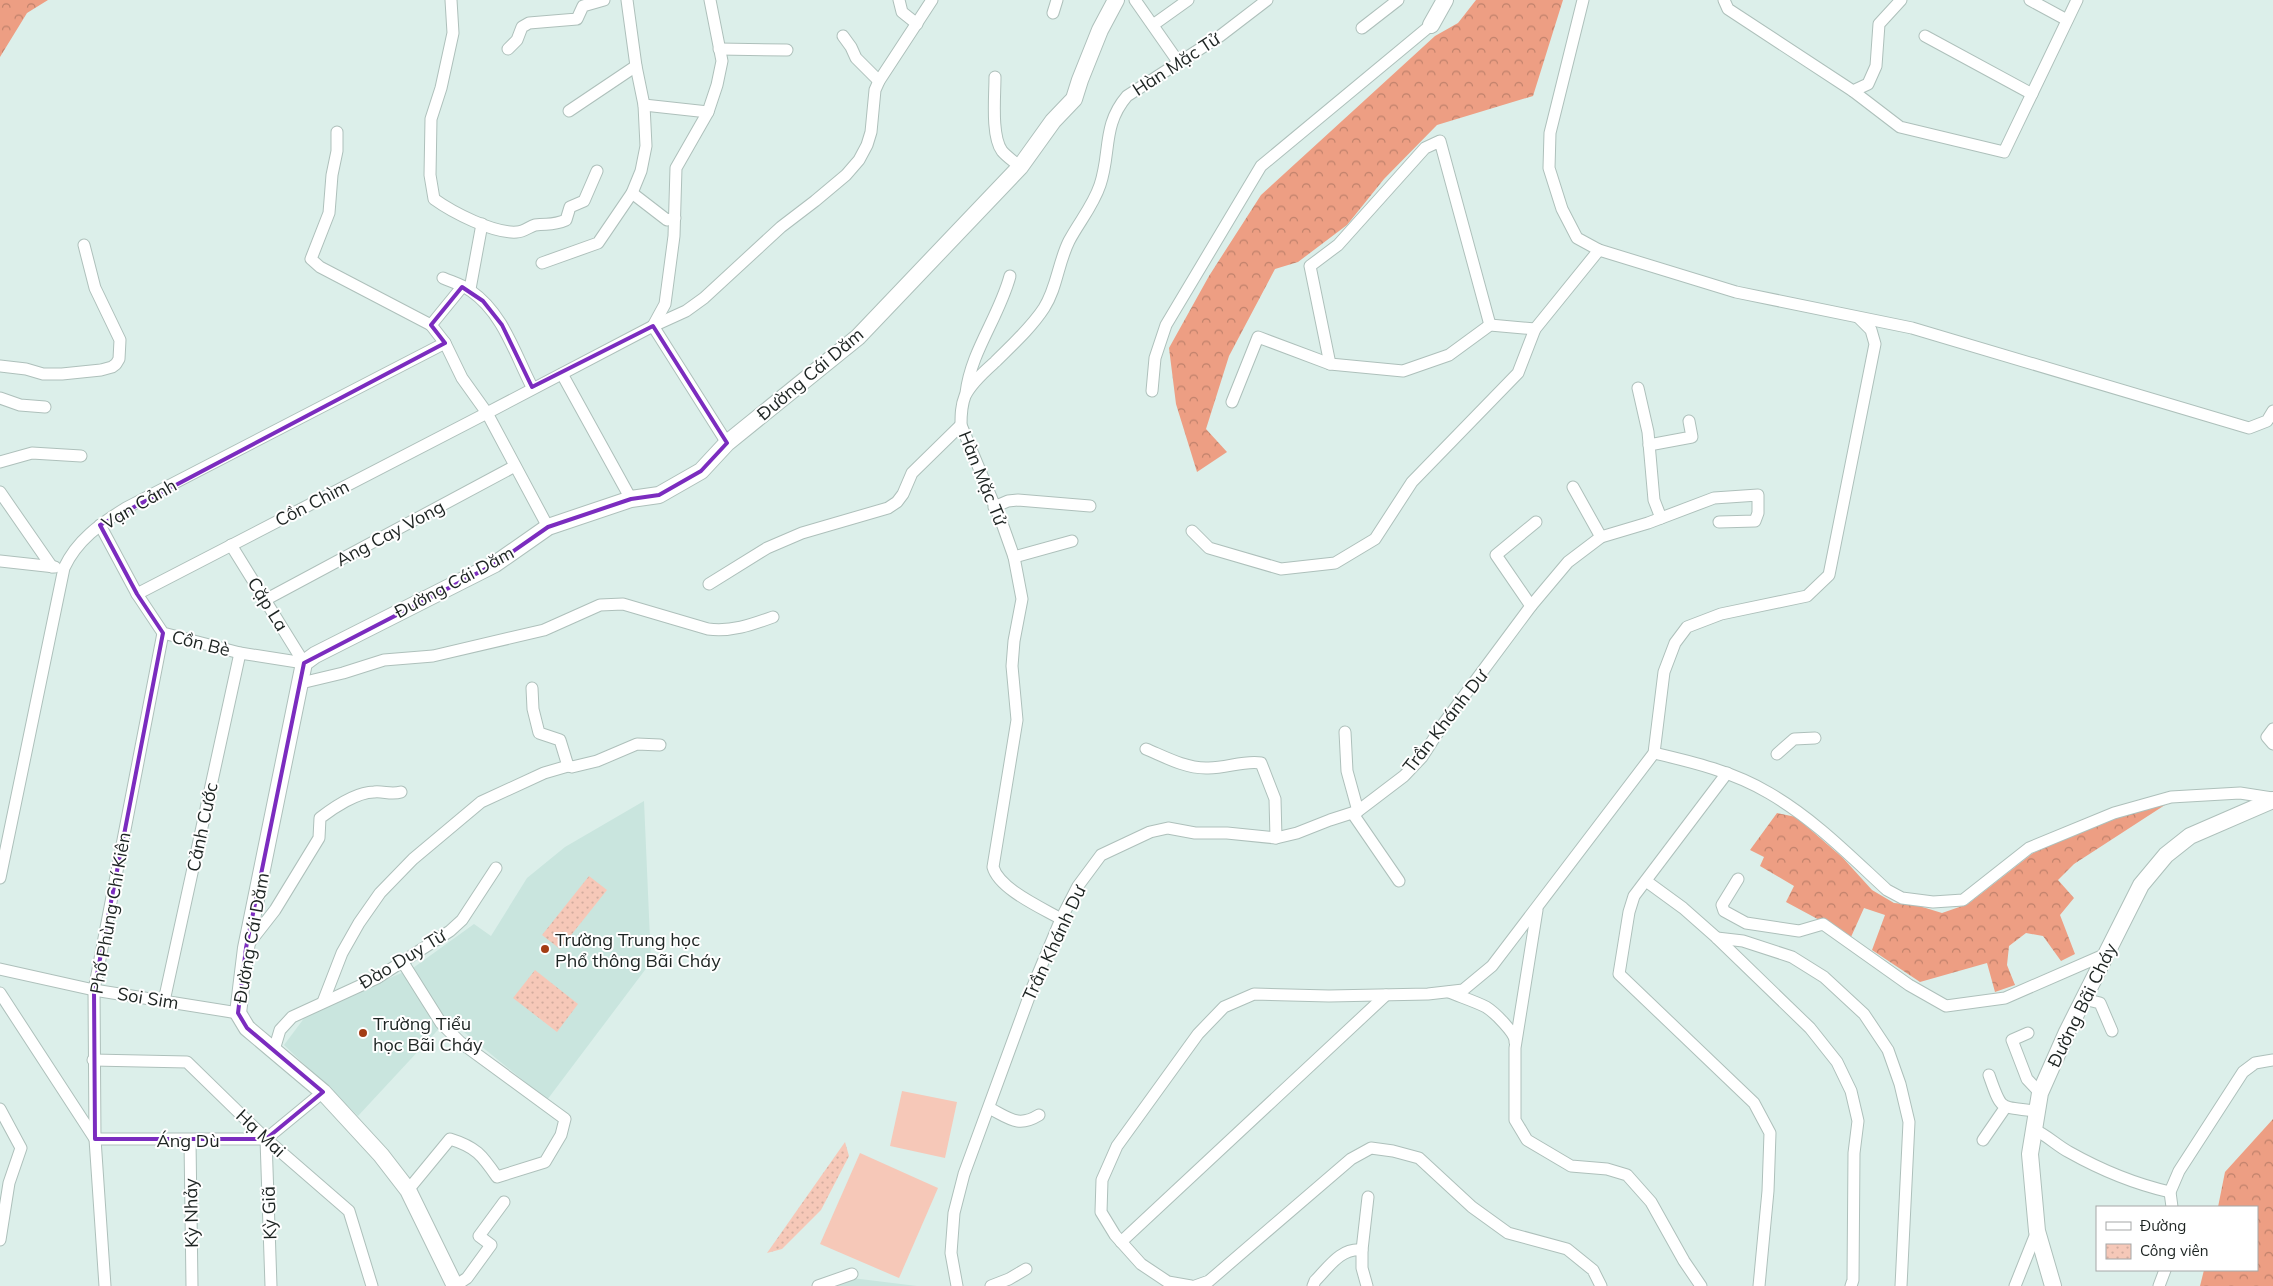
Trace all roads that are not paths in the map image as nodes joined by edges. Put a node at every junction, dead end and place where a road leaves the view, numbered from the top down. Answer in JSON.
{"nodes":[{"id":1,"x":451,"y":0,"type":"edge"},
{"id":2,"x":604,"y":0,"type":"edge"},
{"id":3,"x":627,"y":0,"type":"edge"},
{"id":4,"x":710,"y":0,"type":"edge"},
{"id":5,"x":900,"y":0,"type":"edge"},
{"id":6,"x":932,"y":0,"type":"edge"},
{"id":7,"x":1056,"y":0,"type":"edge"},
{"id":8,"x":1116,"y":0,"type":"edge"},
{"id":9,"x":1135,"y":0,"type":"edge"},
{"id":10,"x":1188,"y":0,"type":"edge"},
{"id":11,"x":1266,"y":0,"type":"edge"},
{"id":12,"x":1398,"y":0,"type":"edge"},
{"id":13,"x":1445,"y":0,"type":"edge"},
{"id":14,"x":1583,"y":0,"type":"edge"},
{"id":15,"x":1724,"y":0,"type":"edge"},
{"id":16,"x":1901,"y":0,"type":"edge"},
{"id":17,"x":2030,"y":0,"type":"edge"},
{"id":18,"x":2077,"y":0,"type":"edge"},
{"id":19,"x":1053,"y":13,"type":"dead end"},
{"id":20,"x":2067,"y":20,"type":"junction"},
{"id":21,"x":917,"y":24,"type":"junction"},
{"id":22,"x":1154,"y":25,"type":"junction"},
{"id":23,"x":1431,"y":25,"type":"joint"},
{"id":24,"x":1362,"y":28,"type":"dead end"},
{"id":25,"x":843,"y":36,"type":"dead end"},
{"id":26,"x":1925,"y":36,"type":"dead end"},
{"id":27,"x":719,"y":49,"type":"junction"},
{"id":28,"x":508,"y":50,"type":"dead end"},
{"id":29,"x":787,"y":50,"type":"dead end"},
{"id":30,"x":1179,"y":63,"type":"junction"},
{"id":31,"x":636,"y":66,"type":"junction"},
{"id":32,"x":995,"y":77,"type":"dead end"},
{"id":33,"x":879,"y":81,"type":"junction"},
{"id":34,"x":1853,"y":91,"type":"junction"},
{"id":35,"x":2032,"y":94,"type":"junction"},
{"id":36,"x":644,"y":105,"type":"junction"},
{"id":37,"x":569,"y":111,"type":"dead end"},
{"id":38,"x":708,"y":112,"type":"junction"},
{"id":39,"x":337,"y":132,"type":"dead end"},
{"id":40,"x":1020,"y":167,"type":"junction"},
{"id":41,"x":597,"y":171,"type":"dead end"},
{"id":42,"x":632,"y":193,"type":"junction"},
{"id":43,"x":675,"y":218,"type":"junction"},
{"id":44,"x":482,"y":224,"type":"junction"},
{"id":45,"x":84,"y":245,"type":"dead end"},
{"id":46,"x":1599,"y":250,"type":"junction"},
{"id":47,"x":542,"y":263,"type":"dead end"},
{"id":48,"x":1010,"y":276,"type":"dead end"},
{"id":49,"x":443,"y":278,"type":"dead end"},
{"id":50,"x":466,"y":288,"type":"junction"},
{"id":51,"x":1859,"y":318,"type":"junction"},
{"id":52,"x":431,"y":325,"type":"junction"},
{"id":53,"x":1490,"y":325,"type":"junction"},
{"id":54,"x":653,"y":326,"type":"junction"},
{"id":55,"x":1535,"y":329,"type":"junction"},
{"id":56,"x":445,"y":344,"type":"junction"},
{"id":57,"x":1330,"y":364,"type":"junction"},
{"id":58,"x":0,"y":366,"type":"edge"},
{"id":59,"x":562,"y":374,"type":"junction"},
{"id":60,"x":532,"y":387,"type":"junction"},
{"id":61,"x":1638,"y":388,"type":"dead end"},
{"id":62,"x":1152,"y":391,"type":"dead end"},
{"id":63,"x":966,"y":394,"type":"junction"},
{"id":64,"x":0,"y":398,"type":"edge"},
{"id":65,"x":1232,"y":402,"type":"dead end"},
{"id":66,"x":45,"y":407,"type":"dead end"},
{"id":67,"x":2273,"y":411,"type":"edge"},
{"id":68,"x":487,"y":413,"type":"junction"},
{"id":69,"x":1689,"y":421,"type":"dead end"},
{"id":70,"x":961,"y":425,"type":"junction"},
{"id":71,"x":727,"y":443,"type":"junction"},
{"id":72,"x":1649,"y":445,"type":"junction"},
{"id":73,"x":81,"y":456,"type":"dead end"},
{"id":74,"x":0,"y":462,"type":"edge"},
{"id":75,"x":515,"y":466,"type":"junction"},
{"id":76,"x":1573,"y":486,"type":"dead end"},
{"id":77,"x":0,"y":492,"type":"edge"},
{"id":78,"x":631,"y":499,"type":"junction"},
{"id":79,"x":1090,"y":506,"type":"dead end"},
{"id":80,"x":994,"y":507,"type":"junction"},
{"id":81,"x":1661,"y":518,"type":"junction"},
{"id":82,"x":1536,"y":522,"type":"dead end"},
{"id":83,"x":1719,"y":522,"type":"dead end"},
{"id":84,"x":100,"y":525,"type":"junction"},
{"id":85,"x":548,"y":527,"type":"junction"},
{"id":86,"x":1192,"y":531,"type":"dead end"},
{"id":87,"x":1601,"y":537,"type":"junction"},
{"id":88,"x":1072,"y":541,"type":"dead end"},
{"id":89,"x":231,"y":545,"type":"junction"},
{"id":90,"x":1014,"y":557,"type":"junction"},
{"id":91,"x":0,"y":561,"type":"edge"},
{"id":92,"x":52,"y":567,"type":"junction"},
{"id":93,"x":64,"y":568,"type":"junction"},
{"id":94,"x":709,"y":584,"type":"dead end"},
{"id":95,"x":137,"y":594,"type":"junction"},
{"id":96,"x":265,"y":600,"type":"junction"},
{"id":97,"x":1532,"y":606,"type":"junction"},
{"id":98,"x":773,"y":618,"type":"dead end"},
{"id":99,"x":163,"y":633,"type":"junction"},
{"id":100,"x":240,"y":653,"type":"junction"},
{"id":101,"x":304,"y":663,"type":"junction"},
{"id":102,"x":301,"y":683,"type":"junction"},
{"id":103,"x":532,"y":688,"type":"dead end"},
{"id":104,"x":2273,"y":729,"type":"edge"},
{"id":105,"x":1345,"y":732,"type":"dead end"},
{"id":106,"x":1815,"y":738,"type":"dead end"},
{"id":107,"x":2273,"y":744,"type":"edge"},
{"id":108,"x":660,"y":745,"type":"dead end"},
{"id":109,"x":1146,"y":749,"type":"dead end"},
{"id":110,"x":1654,"y":753,"type":"junction"},
{"id":111,"x":1777,"y":754,"type":"dead end"},
{"id":112,"x":568,"y":766,"type":"junction"},
{"id":113,"x":1727,"y":773,"type":"junction"},
{"id":114,"x":401,"y":792,"type":"dead end"},
{"id":115,"x":2273,"y":799,"type":"edge"},
{"id":116,"x":1355,"y":812,"type":"junction"},
{"id":117,"x":1276,"y":838,"type":"junction"},
{"id":118,"x":496,"y":868,"type":"dead end"},
{"id":119,"x":0,"y":878,"type":"edge"},
{"id":120,"x":1738,"y":879,"type":"dead end"},
{"id":121,"x":1399,"y":881,"type":"dead end"},
{"id":122,"x":1646,"y":881,"type":"junction"},
{"id":123,"x":1537,"y":908,"type":"junction"},
{"id":124,"x":1061,"y":919,"type":"junction"},
{"id":125,"x":1717,"y":938,"type":"junction"},
{"id":126,"x":246,"y":948,"type":"junction"},
{"id":127,"x":2106,"y":954,"type":"junction"},
{"id":128,"x":402,"y":961,"type":"junction"},
{"id":129,"x":0,"y":969,"type":"edge"},
{"id":130,"x":94,"y":990,"type":"junction"},
{"id":131,"x":1448,"y":992,"type":"junction"},
{"id":132,"x":0,"y":993,"type":"edge"},
{"id":133,"x":1386,"y":995,"type":"junction"},
{"id":134,"x":2084,"y":998,"type":"junction"},
{"id":135,"x":164,"y":1001,"type":"junction"},
{"id":136,"x":323,"y":1002,"type":"junction"},
{"id":137,"x":238,"y":1013,"type":"junction"},
{"id":138,"x":2112,"y":1031,"type":"dead end"},
{"id":139,"x":2028,"y":1033,"type":"dead end"},
{"id":140,"x":1515,"y":1048,"type":"junction"},
{"id":141,"x":274,"y":1050,"type":"junction"},
{"id":142,"x":93,"y":1060,"type":"junction"},
{"id":143,"x":2273,"y":1060,"type":"edge"},
{"id":144,"x":1989,"y":1075,"type":"dead end"},
{"id":145,"x":323,"y":1092,"type":"junction"},
{"id":146,"x":2040,"y":1093,"type":"junction"},
{"id":147,"x":989,"y":1108,"type":"junction"},
{"id":148,"x":2005,"y":1108,"type":"junction"},
{"id":149,"x":0,"y":1109,"type":"edge"},
{"id":150,"x":2035,"y":1111,"type":"junction"},
{"id":151,"x":1039,"y":1115,"type":"dead end"},
{"id":152,"x":2033,"y":1129,"type":"junction"},
{"id":153,"x":95,"y":1139,"type":"junction"},
{"id":154,"x":266,"y":1139,"type":"junction"},
{"id":155,"x":1983,"y":1140,"type":"dead end"},
{"id":156,"x":190,"y":1141,"type":"junction"},
{"id":157,"x":408,"y":1190,"type":"junction"},
{"id":158,"x":2170,"y":1192,"type":"junction"},
{"id":159,"x":1368,"y":1197,"type":"dead end"},
{"id":160,"x":504,"y":1202,"type":"dead end"},
{"id":161,"x":2172,"y":1206,"type":"edge"},
{"id":162,"x":2037,"y":1230,"type":"junction"},
{"id":163,"x":0,"y":1240,"type":"edge"},
{"id":164,"x":1121,"y":1242,"type":"junction"},
{"id":165,"x":1362,"y":1250,"type":"junction"},
{"id":166,"x":1026,"y":1269,"type":"dead end"},
{"id":167,"x":2165,"y":1271,"type":"edge"},
{"id":168,"x":852,"y":1274,"type":"dead end"},
{"id":169,"x":1011,"y":1283,"type":"edge"},
{"id":170,"x":105,"y":1286,"type":"edge"},
{"id":171,"x":192,"y":1286,"type":"edge"},
{"id":172,"x":271,"y":1286,"type":"edge"},
{"id":173,"x":372,"y":1286,"type":"edge"},
{"id":174,"x":455,"y":1286,"type":"edge"},
{"id":175,"x":818,"y":1286,"type":"edge"},
{"id":176,"x":957,"y":1286,"type":"edge"},
{"id":177,"x":991,"y":1286,"type":"edge"},
{"id":178,"x":1193,"y":1286,"type":"edge"},
{"id":179,"x":1313,"y":1286,"type":"edge"},
{"id":180,"x":1367,"y":1286,"type":"edge"},
{"id":181,"x":1601,"y":1286,"type":"edge"},
{"id":182,"x":1701,"y":1286,"type":"edge"},
{"id":183,"x":1759,"y":1286,"type":"edge"},
{"id":184,"x":1851,"y":1286,"type":"edge"},
{"id":185,"x":1901,"y":1286,"type":"edge"},
{"id":186,"x":2015,"y":1286,"type":"edge"},
{"id":187,"x":2053,"y":1286,"type":"edge"},
{"id":188,"x":2159,"y":1286,"type":"edge"}],
"edges":[{"from":1,"to":44,"type":"street"},
{"from":2,"to":28,"type":"street"},
{"from":3,"to":31,"type":"street"},
{"from":4,"to":27,"type":"street"},
{"from":5,"to":21,"type":"street"},
{"from":6,"to":21,"type":"street","name":"Cồn Chìm"},
{"from":7,"to":19,"type":"street"},
{"from":8,"to":40,"type":"street","name":"Đường Cái Dăm"},
{"from":9,"to":22,"type":"street"},
{"from":10,"to":22,"type":"street"},
{"from":11,"to":30,"type":"street","name":"Hàn Mặc Tử"},
{"from":12,"to":24,"type":"street"},
{"from":13,"to":23,"type":"street"},
{"from":14,"to":46,"type":"street"},
{"from":15,"to":34,"type":"street"},
{"from":16,"to":34,"type":"street"},
{"from":17,"to":20,"type":"street"},
{"from":18,"to":20,"type":"street"},
{"from":20,"to":35,"type":"street"},
{"from":21,"to":33,"type":"street","name":"Cồn Chìm"},
{"from":22,"to":30,"type":"street"},
{"from":23,"to":62,"type":"street"},
{"from":25,"to":33,"type":"street"},
{"from":26,"to":35,"type":"street"},
{"from":27,"to":29,"type":"street"},
{"from":27,"to":38,"type":"street"},
{"from":30,"to":63,"type":"street","name":"Hàn Mặc Tử"},
{"from":31,"to":36,"type":"street"},
{"from":31,"to":37,"type":"street"},
{"from":32,"to":40,"type":"street"},
{"from":33,"to":54,"type":"street","name":"Cồn Chìm"},
{"from":34,"to":35,"type":"street"},
{"from":36,"to":38,"type":"street"},
{"from":36,"to":42,"type":"street"},
{"from":38,"to":43,"type":"street"},
{"from":39,"to":52,"type":"street"},
{"from":40,"to":71,"type":"street","name":"Đường Cái Dăm"},
{"from":41,"to":44,"type":"street"},
{"from":42,"to":43,"type":"street"},
{"from":42,"to":47,"type":"street"},
{"from":43,"to":54,"type":"street"},
{"from":44,"to":50,"type":"street"},
{"from":45,"to":58,"type":"street"},
{"from":46,"to":51,"type":"street"},
{"from":46,"to":55,"type":"street"},
{"from":48,"to":63,"type":"street"},
{"from":49,"to":50,"type":"street"},
{"from":50,"to":52,"type":"street"},
{"from":50,"to":60,"type":"street"},
{"from":51,"to":67,"type":"street"},
{"from":51,"to":110,"type":"street"},
{"from":52,"to":56,"type":"street"},
{"from":53,"to":55,"type":"street"},
{"from":53,"to":57,"type":"street"},
{"from":53,"to":57,"type":"street"},
{"from":54,"to":59,"type":"street","name":"Cồn Chìm"},
{"from":54,"to":71,"type":"street"},
{"from":55,"to":86,"type":"street"},
{"from":56,"to":68,"type":"street"},
{"from":56,"to":84,"type":"street","name":"Vạn Cảnh"},
{"from":57,"to":65,"type":"street"},
{"from":59,"to":60,"type":"street","name":"Cồn Chìm"},
{"from":59,"to":78,"type":"street"},
{"from":60,"to":68,"type":"street","name":"Cồn Chìm"},
{"from":61,"to":72,"type":"street"},
{"from":63,"to":70,"type":"street","name":"Hàn Mặc Tử"},
{"from":64,"to":66,"type":"street"},
{"from":68,"to":75,"type":"street"},
{"from":68,"to":89,"type":"street","name":"Cồn Chìm"},
{"from":69,"to":72,"type":"street"},
{"from":70,"to":80,"type":"street","name":"Hàn Mặc Tử"},
{"from":70,"to":94,"type":"street"},
{"from":71,"to":78,"type":"street","name":"Đường Cái Dăm"},
{"from":72,"to":81,"type":"street"},
{"from":73,"to":74,"type":"street"},
{"from":75,"to":85,"type":"street"},
{"from":75,"to":96,"type":"street","name":"Ang Cay Vong"},
{"from":76,"to":87,"type":"street"},
{"from":77,"to":92,"type":"street"},
{"from":78,"to":85,"type":"street","name":"Đường Cái Dăm"},
{"from":79,"to":80,"type":"street"},
{"from":80,"to":90,"type":"street","name":"Hàn Mặc Tử"},
{"from":81,"to":83,"type":"street","name":"Trần Khánh Dư"},
{"from":81,"to":87,"type":"street","name":"Trần Khánh Dư"},
{"from":82,"to":97,"type":"street"},
{"from":84,"to":93,"type":"street","name":"Vạn Cảnh"},
{"from":84,"to":95,"type":"street","name":"Cồn Bè"},
{"from":85,"to":101,"type":"street","name":"Đường Cái Dăm"},
{"from":87,"to":97,"type":"street","name":"Trần Khánh Dư"},
{"from":88,"to":90,"type":"street"},
{"from":89,"to":95,"type":"street","name":"Cồn Chìm"},
{"from":89,"to":96,"type":"street","name":"Cặp La"},
{"from":90,"to":124,"type":"street","name":"Hàn Mặc Tử"},
{"from":91,"to":92,"type":"street"},
{"from":92,"to":93,"type":"street"},
{"from":93,"to":119,"type":"street","name":"Vạn Cảnh"},
{"from":95,"to":99,"type":"street","name":"Cồn Bè"},
{"from":96,"to":101,"type":"street","name":"Cặp La"},
{"from":97,"to":116,"type":"street","name":"Trần Khánh Dư"},
{"from":98,"to":102,"type":"street"},
{"from":99,"to":100,"type":"street","name":"Cồn Bè"},
{"from":99,"to":130,"type":"street","name":"Phố Phùng Chí Kiên"},
{"from":100,"to":101,"type":"street","name":"Cồn Bè"},
{"from":100,"to":135,"type":"street","name":"Cảnh Cước"},
{"from":101,"to":102,"type":"street","name":"Đường Cái Dăm"},
{"from":102,"to":126,"type":"street","name":"Đường Cái Dăm"},
{"from":103,"to":112,"type":"street"},
{"from":104,"to":107,"type":"street"},
{"from":105,"to":116,"type":"street"},
{"from":106,"to":111,"type":"street"},
{"from":108,"to":112,"type":"street"},
{"from":109,"to":117,"type":"street"},
{"from":110,"to":113,"type":"street"},
{"from":110,"to":123,"type":"street"},
{"from":112,"to":136,"type":"street"},
{"from":113,"to":115,"type":"street"},
{"from":113,"to":122,"type":"street"},
{"from":114,"to":126,"type":"street"},
{"from":115,"to":127,"type":"street","name":"Đường Bãi Cháy"},
{"from":116,"to":117,"type":"street","name":"Trần Khánh Dư"},
{"from":116,"to":121,"type":"street"},
{"from":117,"to":124,"type":"street","name":"Trần Khánh Dư"},
{"from":118,"to":128,"type":"street","name":"Đào Duy Từ"},
{"from":120,"to":127,"type":"street"},
{"from":122,"to":125,"type":"street"},
{"from":122,"to":183,"type":"street"},
{"from":123,"to":131,"type":"street"},
{"from":123,"to":140,"type":"street"},
{"from":124,"to":147,"type":"street","name":"Trần Khánh Dư"},
{"from":125,"to":184,"type":"street"},
{"from":125,"to":185,"type":"street"},
{"from":126,"to":137,"type":"street","name":"Đường Cái Dăm"},
{"from":127,"to":134,"type":"street","name":"Đường Bãi Cháy"},
{"from":128,"to":136,"type":"street","name":"Đào Duy Từ"},
{"from":128,"to":157,"type":"street"},
{"from":129,"to":130,"type":"street","name":"Soi Sim"},
{"from":130,"to":135,"type":"street","name":"Soi Sim"},
{"from":130,"to":142,"type":"street","name":"Phố Phùng Chí Kiên"},
{"from":131,"to":133,"type":"street"},
{"from":131,"to":140,"type":"street"},
{"from":132,"to":153,"type":"street"},
{"from":133,"to":164,"type":"street"},
{"from":133,"to":164,"type":"street"},
{"from":134,"to":138,"type":"street"},
{"from":134,"to":146,"type":"street","name":"Đường Bãi Cháy"},
{"from":135,"to":137,"type":"street","name":"Soi Sim"},
{"from":136,"to":141,"type":"street","name":"Đào Duy Từ"},
{"from":137,"to":141,"type":"street","name":"Đường Cái Dăm"},
{"from":139,"to":146,"type":"street"},
{"from":140,"to":182,"type":"street"},
{"from":141,"to":145,"type":"street","name":"Đường Cái Dăm"},
{"from":142,"to":153,"type":"street","name":"Phố Phùng Chí Kiên"},
{"from":142,"to":154,"type":"street","name":"Hạ Mai"},
{"from":143,"to":158,"type":"street"},
{"from":144,"to":148,"type":"street"},
{"from":145,"to":154,"type":"street"},
{"from":145,"to":157,"type":"street","name":"Đường Cái Dăm"},
{"from":146,"to":150,"type":"street","name":"Đường Bãi Cháy"},
{"from":147,"to":151,"type":"street"},
{"from":147,"to":176,"type":"street","name":"Trần Khánh Dư"},
{"from":148,"to":150,"type":"street"},
{"from":148,"to":155,"type":"street"},
{"from":149,"to":163,"type":"street"},
{"from":150,"to":152,"type":"street","name":"Đường Bãi Cháy"},
{"from":152,"to":158,"type":"street"},
{"from":152,"to":162,"type":"street","name":"Đường Bãi Cháy"},
{"from":153,"to":156,"type":"street","name":"Áng Dù"},
{"from":153,"to":170,"type":"street","name":"Phố Phùng Chí Kiên"},
{"from":154,"to":156,"type":"street","name":"Áng Dù"},
{"from":154,"to":172,"type":"street","name":"Kỳ Giã"},
{"from":154,"to":173,"type":"street","name":"Hạ Mai"},
{"from":156,"to":171,"type":"street","name":"Kỳ Nhảy"},
{"from":157,"to":174,"type":"street","name":"Đường Cái Dăm"},
{"from":158,"to":161,"type":"street"},
{"from":159,"to":165,"type":"street"},
{"from":160,"to":174,"type":"street"},
{"from":162,"to":186,"type":"street"},
{"from":162,"to":187,"type":"street","name":"Đường Bãi Cháy"},
{"from":164,"to":178,"type":"street"},
{"from":165,"to":179,"type":"street"},
{"from":165,"to":180,"type":"street"},
{"from":166,"to":169,"type":"street"},
{"from":167,"to":188,"type":"street"},
{"from":168,"to":175,"type":"street"},
{"from":169,"to":177,"type":"street"},
{"from":178,"to":181,"type":"street"}]}
